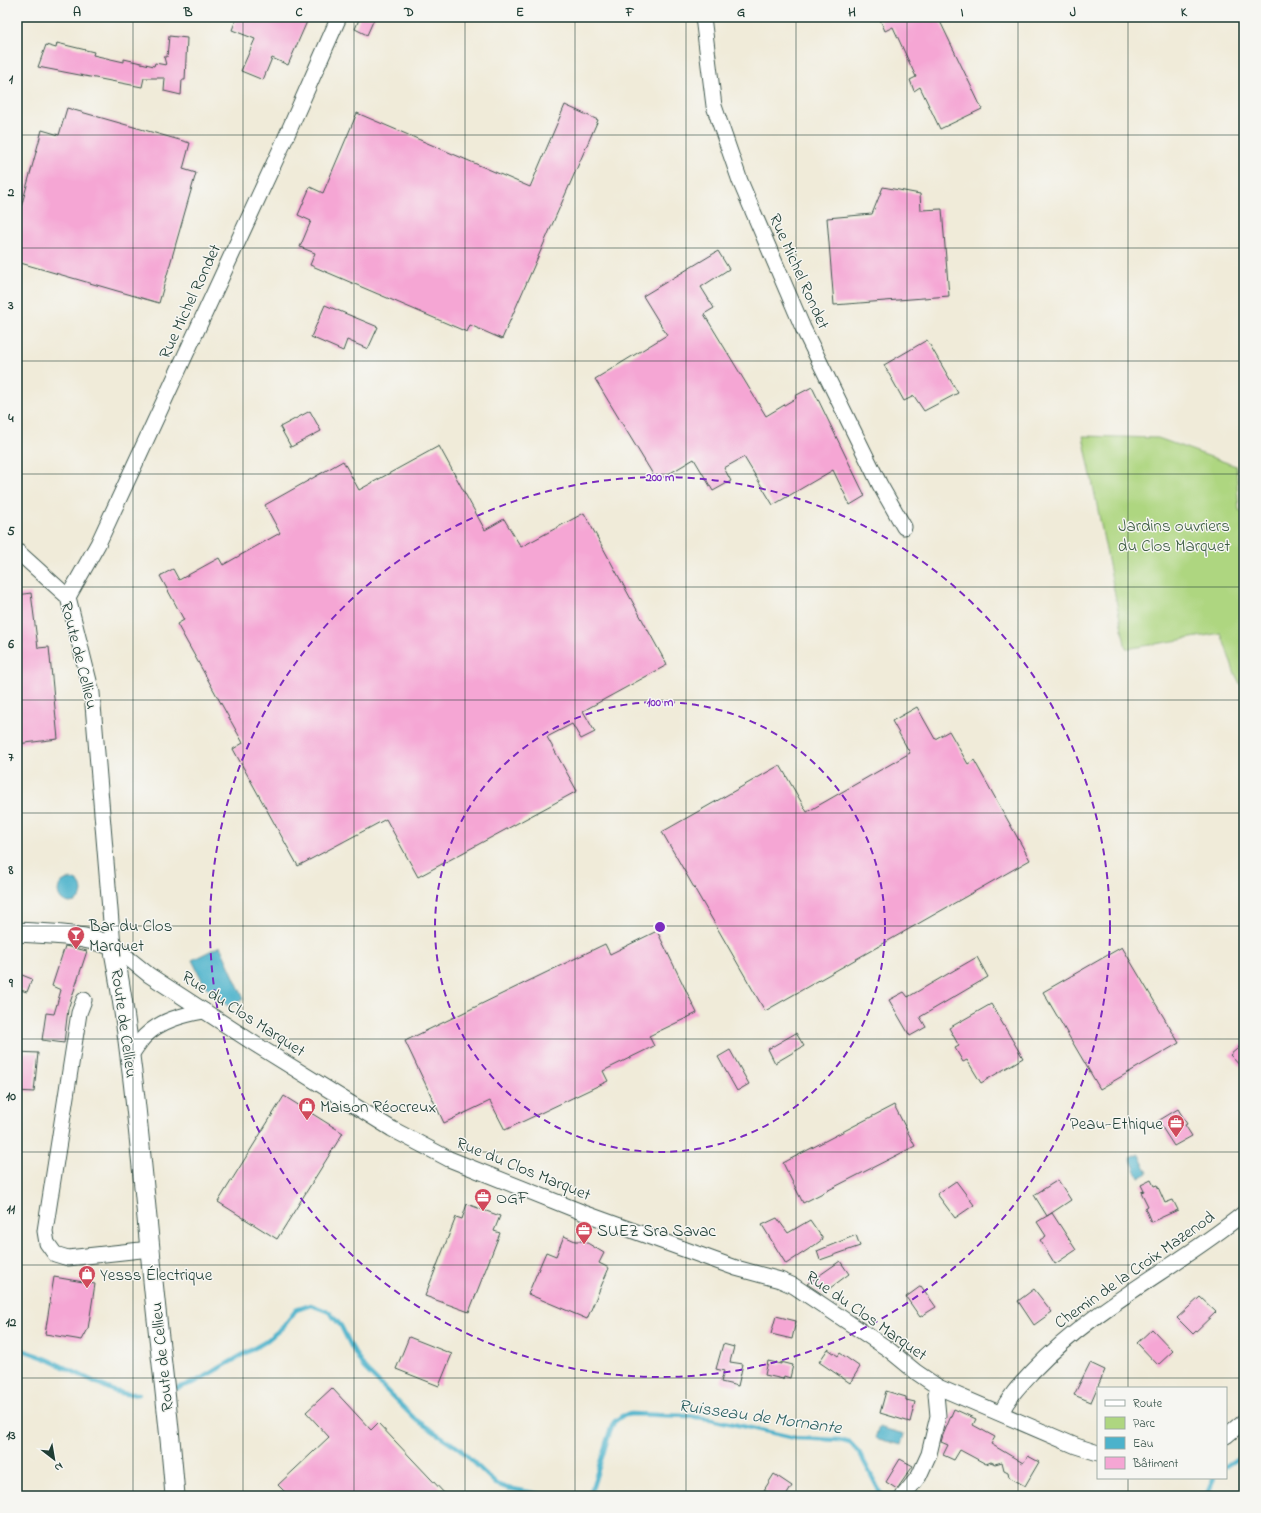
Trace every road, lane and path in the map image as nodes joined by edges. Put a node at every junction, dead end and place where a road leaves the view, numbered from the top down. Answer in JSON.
{"nodes":[{"id":1,"x":338,"y":17,"type":"edge"},
{"id":2,"x":703,"y":17,"type":"edge"},
{"id":3,"x":904,"y":527,"type":"dead end"},
{"id":4,"x":17,"y":551,"type":"edge"},
{"id":5,"x":68,"y":597,"type":"junction"},
{"id":6,"x":17,"y":932,"type":"edge"},
{"id":7,"x":113,"y":946,"type":"junction"},
{"id":8,"x":84,"y":1000,"type":"dead end"},
{"id":9,"x":204,"y":1011,"type":"junction"},
{"id":10,"x":130,"y":1056,"type":"junction"},
{"id":11,"x":1244,"y":1213,"type":"edge"},
{"id":12,"x":150,"y":1249,"type":"junction"},
{"id":13,"x":938,"y":1387,"type":"junction"},
{"id":14,"x":1001,"y":1413,"type":"junction"},
{"id":15,"x":1244,"y":1421,"type":"edge"},
{"id":16,"x":1227,"y":1435,"type":"edge"},
{"id":17,"x":1097,"y":1453,"type":"edge"},
{"id":18,"x":174,"y":1496,"type":"edge"},
{"id":19,"x":903,"y":1496,"type":"edge"}],
"edges":[{"from":1,"to":5,"type":"street","name":"Rue Michel Rondet"},
{"from":2,"to":3,"type":"street","name":"Rue Michel Rondet"},
{"from":4,"to":5,"type":"street","name":"Route de Cellieu"},
{"from":5,"to":7,"type":"street","name":"Route de Cellieu"},
{"from":6,"to":7,"type":"main road"},
{"from":7,"to":9,"type":"street","name":"Rue du Clos Marquet"},
{"from":7,"to":10,"type":"main road","name":"Route de Cellieu"},
{"from":8,"to":12,"type":"street"},
{"from":9,"to":10,"type":"street"},
{"from":9,"to":13,"type":"street","name":"Rue du Clos Marquet"},
{"from":10,"to":12,"type":"main road","name":"Route de Cellieu"},
{"from":11,"to":14,"type":"street","name":"Chemin de la Croix Mazenod"},
{"from":12,"to":18,"type":"main road","name":"Route de Cellieu"},
{"from":13,"to":14,"type":"street","name":"Rue du Clos Marquet"},
{"from":13,"to":19,"type":"street"},
{"from":14,"to":17,"type":"street","name":"Rue du Clos Marquet"},
{"from":15,"to":16,"type":"street"}]}
